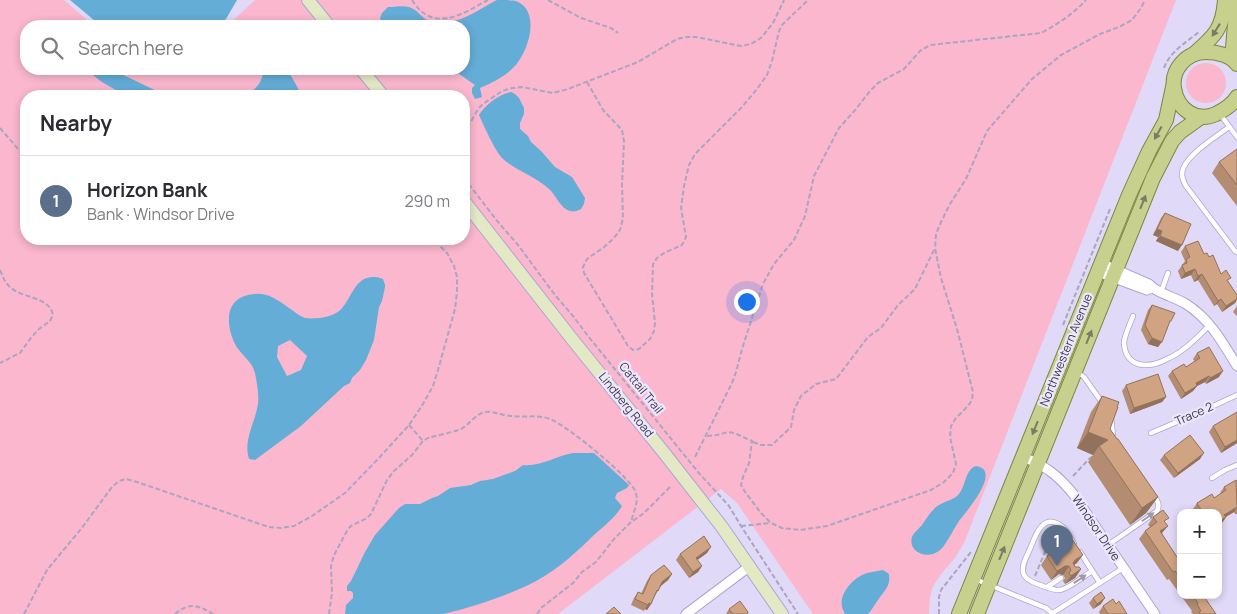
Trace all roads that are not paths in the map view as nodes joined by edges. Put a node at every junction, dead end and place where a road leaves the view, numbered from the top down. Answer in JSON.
{"nodes":[{"id":1,"x":308,"y":0,"type":"edge"},
{"id":2,"x":1225,"y":0,"type":"edge"},
{"id":3,"x":1237,"y":0,"type":"edge"},
{"id":4,"x":323,"y":20,"type":"edge"},
{"id":5,"x":1194,"y":54,"type":"junction"},
{"id":6,"x":1236,"y":63,"type":"edge"},
{"id":7,"x":366,"y":75,"type":"edge"},
{"id":8,"x":1173,"y":87,"type":"junction"},
{"id":9,"x":378,"y":90,"type":"edge"},
{"id":10,"x":1237,"y":98,"type":"edge"},
{"id":11,"x":1219,"y":112,"type":"junction"},
{"id":12,"x":1201,"y":117,"type":"junction"},
{"id":13,"x":1229,"y":127,"type":"junction"},
{"id":14,"x":1237,"y":137,"type":"edge"},
{"id":15,"x":470,"y":209,"type":"edge"},
{"id":16,"x":1237,"y":252,"type":"edge"},
{"id":17,"x":1099,"y":268,"type":"junction"},
{"id":18,"x":1168,"y":273,"type":"dead end"},
{"id":19,"x":1115,"y":274,"type":"junction"},
{"id":20,"x":1161,"y":292,"type":"junction"},
{"id":21,"x":1133,"y":316,"type":"dead end"},
{"id":22,"x":1210,"y":325,"type":"junction"},
{"id":23,"x":1237,"y":366,"type":"edge"},
{"id":24,"x":1076,"y":371,"type":"junction"},
{"id":25,"x":1237,"y":394,"type":"edge"},
{"id":26,"x":1105,"y":406,"type":"edge"},
{"id":27,"x":1108,"y":412,"type":"edge"},
{"id":28,"x":1150,"y":433,"type":"dead end"},
{"id":29,"x":1116,"y":440,"type":"edge"},
{"id":30,"x":1023,"y":457,"type":"junction"},
{"id":31,"x":1038,"y":463,"type":"junction"},
{"id":32,"x":1237,"y":466,"type":"edge"},
{"id":33,"x":1212,"y":478,"type":"dead end"},
{"id":34,"x":1153,"y":494,"type":"edge"},
{"id":35,"x":1108,"y":545,"type":"junction"},
{"id":36,"x":1086,"y":562,"type":"junction"},
{"id":37,"x":750,"y":566,"type":"junction"},
{"id":38,"x":1079,"y":567,"type":"edge"},
{"id":39,"x":1123,"y":567,"type":"junction"},
{"id":40,"x":1092,"y":571,"type":"junction"},
{"id":41,"x":1061,"y":578,"type":"edge"},
{"id":42,"x":974,"y":579,"type":"junction"},
{"id":43,"x":1100,"y":583,"type":"junction"},
{"id":44,"x":989,"y":585,"type":"junction"},
{"id":45,"x":1047,"y":587,"type":"junction"},
{"id":46,"x":686,"y":614,"type":"edge"},
{"id":47,"x":782,"y":614,"type":"edge"},
{"id":48,"x":959,"y":614,"type":"edge"},
{"id":49,"x":977,"y":614,"type":"edge"},
{"id":50,"x":1053,"y":614,"type":"edge"},
{"id":51,"x":1154,"y":614,"type":"edge"}],
"edges":[{"from":1,"to":4,"type":"main road"},
{"from":2,"to":5,"type":"main road","one_way":true},
{"from":3,"to":6,"type":"main road"},
{"from":5,"to":6,"type":"main road"},
{"from":5,"to":8,"type":"main road","name":"Northwestern Avenue"},
{"from":7,"to":9,"type":"main road"},
{"from":8,"to":12,"type":"main road"},
{"from":8,"to":17,"type":"main road","name":"Northwestern Avenue","one_way":true},
{"from":10,"to":11,"type":"main road"},
{"from":11,"to":12,"type":"main road"},
{"from":11,"to":13,"type":"lane"},
{"from":19,"to":12,"type":"main road","name":"Northwestern Avenue","one_way":true},
{"from":13,"to":14,"type":"lane"},
{"from":13,"to":16,"type":"lane"},
{"from":15,"to":37,"type":"main road","name":"Lindberg Road"},
{"from":17,"to":19,"type":"street"},
{"from":17,"to":30,"type":"main road","name":"Northwestern Avenue","one_way":true},
{"from":18,"to":20,"type":"lane"},
{"from":19,"to":20,"type":"street"},
{"from":24,"to":19,"type":"main road","name":"Northwestern Avenue","one_way":true},
{"from":20,"to":22,"type":"street"},
{"from":21,"to":22,"type":"lane"},
{"from":22,"to":23,"type":"street"},
{"from":24,"to":26,"type":"lane"},
{"from":24,"to":31,"type":"main road","name":"Northwestern Avenue"},
{"from":25,"to":28,"type":"lane","name":"Trace 2"},
{"from":27,"to":29,"type":"lane"},
{"from":30,"to":31,"type":"street","name":"Windsor Drive"},
{"from":30,"to":42,"type":"main road","name":"Northwestern Avenue"},
{"from":31,"to":35,"type":"street","name":"Windsor Drive"},
{"from":44,"to":31,"type":"main road","name":"Northwestern Avenue","one_way":true},
{"from":32,"to":33,"type":"lane"},
{"from":35,"to":34,"type":"lane","one_way":true},
{"from":35,"to":39,"type":"street","name":"Windsor Drive"},
{"from":36,"to":38,"type":"lane"},
{"from":36,"to":40,"type":"lane"},
{"from":36,"to":45,"type":"lane"},
{"from":37,"to":46,"type":"street"},
{"from":37,"to":47,"type":"main road","name":"Lindberg Road"},
{"from":39,"to":43,"type":"lane"},
{"from":39,"to":51,"type":"street","name":"Windsor Drive"},
{"from":40,"to":43,"type":"lane"},
{"from":45,"to":40,"type":"lane","one_way":true},
{"from":41,"to":45,"type":"lane"},
{"from":42,"to":44,"type":"lane"},
{"from":42,"to":48,"type":"main road","name":"Northwestern Avenue"},
{"from":43,"to":50,"type":"lane"},
{"from":44,"to":49,"type":"main road","name":"Northwestern Avenue"},
{"from":44,"to":50,"type":"lane"}]}
